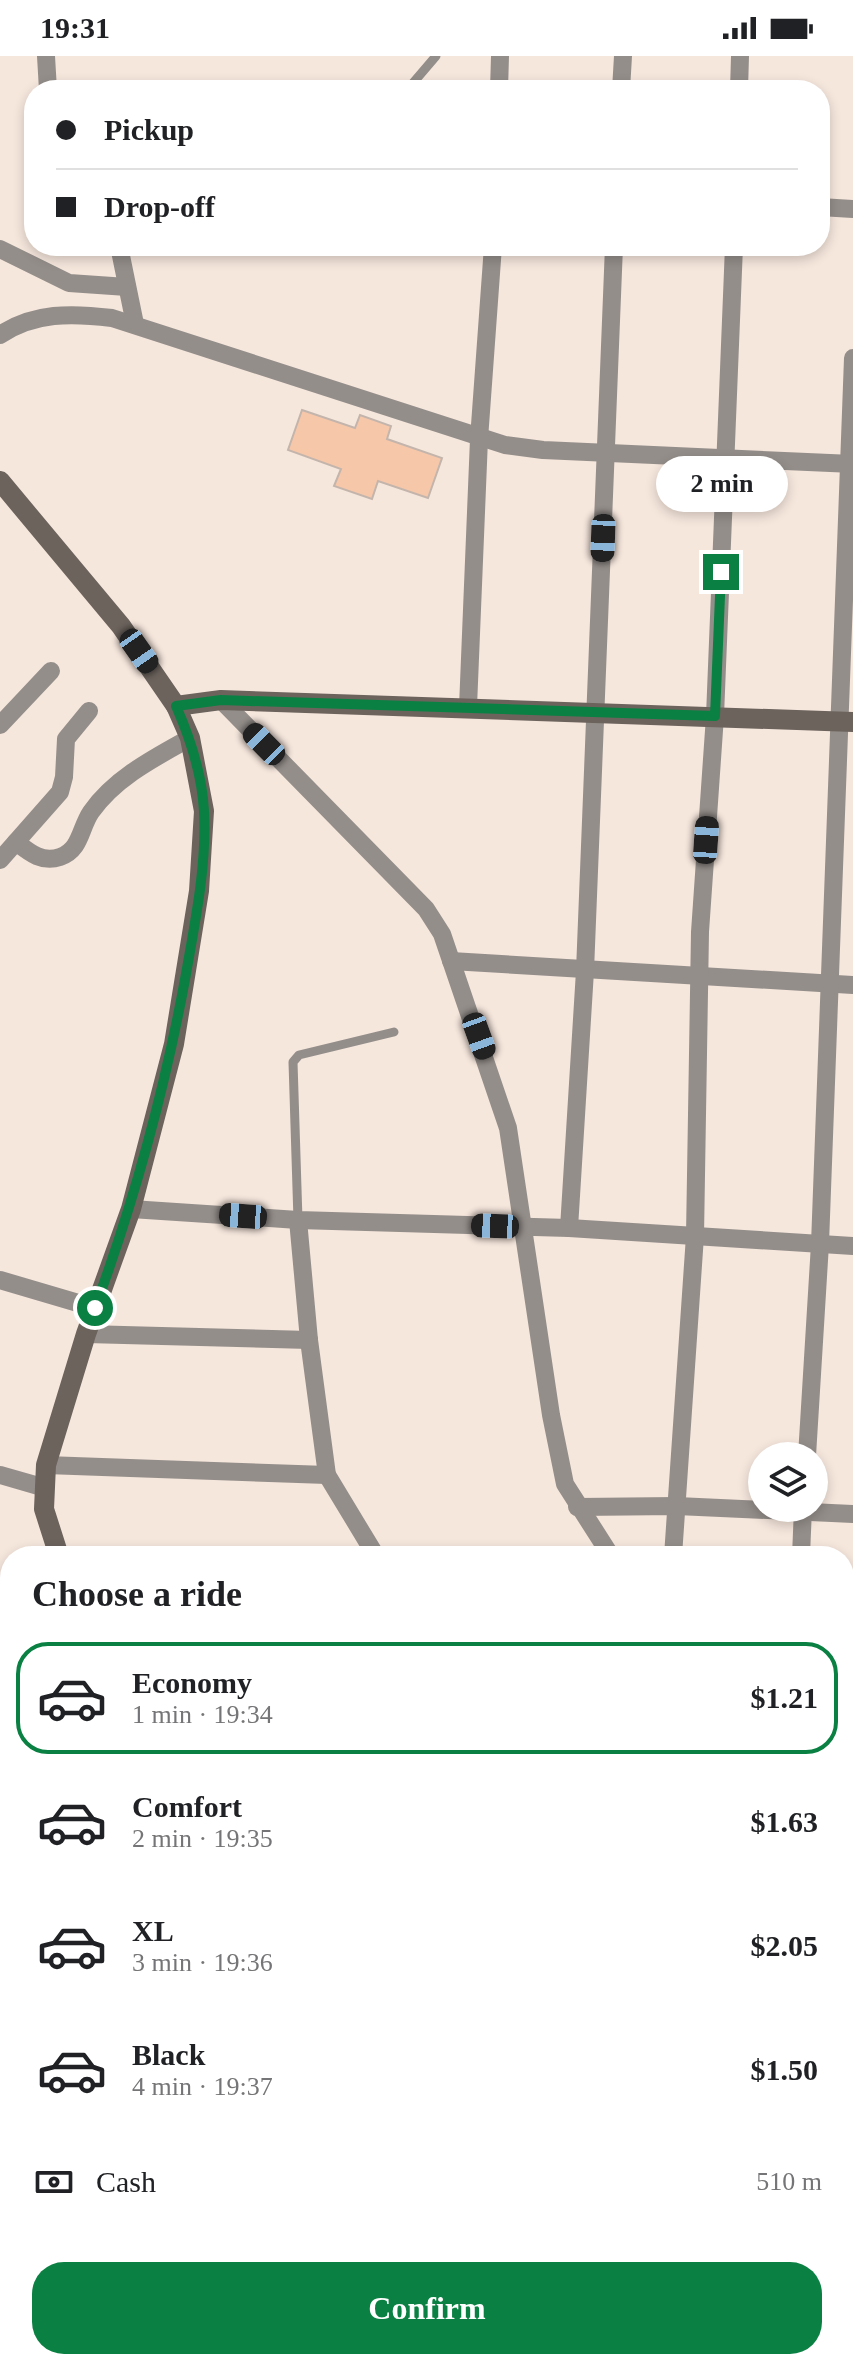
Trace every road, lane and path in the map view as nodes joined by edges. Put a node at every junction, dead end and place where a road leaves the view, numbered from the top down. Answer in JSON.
{"nodes":[{"id":1,"x":46,"y":56,"type":"edge"},
{"id":2,"x":436,"y":56,"type":"edge"},
{"id":3,"x":500,"y":56,"type":"edge"},
{"id":4,"x":623,"y":56,"type":"edge"},
{"id":5,"x":740,"y":56,"type":"edge"},
{"id":6,"x":47,"y":80,"type":"edge"},
{"id":7,"x":416,"y":80,"type":"edge"},
{"id":8,"x":499,"y":80,"type":"edge"},
{"id":9,"x":622,"y":80,"type":"edge"},
{"id":10,"x":739,"y":80,"type":"edge"},
{"id":11,"x":830,"y":208,"type":"edge"},
{"id":12,"x":853,"y":209,"type":"edge"},
{"id":13,"x":0,"y":249,"type":"edge"},
{"id":14,"x":121,"y":256,"type":"edge"},
{"id":15,"x":492,"y":256,"type":"edge"},
{"id":16,"x":614,"y":256,"type":"edge"},
{"id":17,"x":734,"y":256,"type":"edge"},
{"id":18,"x":127,"y":287,"type":"junction"},
{"id":19,"x":135,"y":324,"type":"junction"},
{"id":20,"x":0,"y":335,"type":"edge"},
{"id":21,"x":853,"y":358,"type":"edge"},
{"id":22,"x":479,"y":439,"type":"junction"},
{"id":23,"x":606,"y":451,"type":"junction"},
{"id":24,"x":726,"y":457,"type":"junction"},
{"id":25,"x":850,"y":464,"type":"edge"},
{"id":26,"x":0,"y":481,"type":"edge"},
{"id":27,"x":51,"y":671,"type":"dead end"},
{"id":28,"x":221,"y":700,"type":"junction"},
{"id":29,"x":176,"y":706,"type":"junction"},
{"id":30,"x":468,"y":707,"type":"junction"},
{"id":31,"x":89,"y":711,"type":"dead end"},
{"id":32,"x":595,"y":712,"type":"junction"},
{"id":33,"x":715,"y":716,"type":"junction"},
{"id":34,"x":846,"y":722,"type":"edge"},
{"id":35,"x":0,"y":725,"type":"edge"},
{"id":36,"x":190,"y":738,"type":"junction"},
{"id":37,"x":16,"y":842,"type":"junction"},
{"id":38,"x":0,"y":860,"type":"edge"},
{"id":39,"x":451,"y":961,"type":"junction"},
{"id":40,"x":585,"y":971,"type":"junction"},
{"id":41,"x":698,"y":977,"type":"junction"},
{"id":42,"x":831,"y":984,"type":"junction"},
{"id":43,"x":853,"y":985,"type":"edge"},
{"id":44,"x":394,"y":1032,"type":"dead end"},
{"id":45,"x":131,"y":1209,"type":"junction"},
{"id":46,"x":298,"y":1220,"type":"junction"},
{"id":47,"x":523,"y":1227,"type":"junction"},
{"id":48,"x":569,"y":1228,"type":"junction"},
{"id":49,"x":695,"y":1236,"type":"junction"},
{"id":50,"x":820,"y":1244,"type":"junction"},
{"id":51,"x":853,"y":1246,"type":"edge"},
{"id":52,"x":1,"y":1283,"type":"edge"},
{"id":53,"x":95,"y":1308,"type":"junction"},
{"id":54,"x":86,"y":1334,"type":"junction"},
{"id":55,"x":309,"y":1340,"type":"junction"},
{"id":56,"x":808,"y":1442,"type":"edge"},
{"id":57,"x":46,"y":1465,"type":"junction"},
{"id":58,"x":0,"y":1475,"type":"edge"},
{"id":59,"x":327,"y":1475,"type":"junction"},
{"id":60,"x":42,"y":1487,"type":"junction"},
{"id":61,"x":677,"y":1506,"type":"junction"},
{"id":62,"x":577,"y":1507,"type":"junction"},
{"id":63,"x":748,"y":1508,"type":"edge"},
{"id":64,"x":828,"y":1512,"type":"edge"},
{"id":65,"x":853,"y":1514,"type":"edge"},
{"id":66,"x":802,"y":1522,"type":"edge"},
{"id":67,"x":56,"y":1546,"type":"edge"},
{"id":68,"x":370,"y":1546,"type":"edge"},
{"id":69,"x":604,"y":1546,"type":"edge"},
{"id":70,"x":674,"y":1546,"type":"edge"},
{"id":71,"x":801,"y":1546,"type":"edge"}],
"edges":[{"from":1,"to":6,"type":"street"},
{"from":2,"to":7,"type":"lane"},
{"from":3,"to":8,"type":"street"},
{"from":4,"to":9,"type":"street"},
{"from":5,"to":10,"type":"street"},
{"from":11,"to":12,"type":"street"},
{"from":13,"to":18,"type":"street"},
{"from":14,"to":18,"type":"street"},
{"from":15,"to":22,"type":"street"},
{"from":16,"to":23,"type":"street"},
{"from":17,"to":24,"type":"street"},
{"from":18,"to":19,"type":"street"},
{"from":19,"to":20,"type":"street"},
{"from":19,"to":22,"type":"street"},
{"from":21,"to":25,"type":"street"},
{"from":22,"to":23,"type":"street"},
{"from":22,"to":30,"type":"street"},
{"from":23,"to":24,"type":"street"},
{"from":23,"to":32,"type":"street"},
{"from":24,"to":25,"type":"street"},
{"from":24,"to":33,"type":"street"},
{"from":25,"to":34,"type":"street"},
{"from":26,"to":29,"type":"street"},
{"from":27,"to":35,"type":"street"},
{"from":28,"to":29,"type":"street"},
{"from":28,"to":30,"type":"street"},
{"from":28,"to":39,"type":"street"},
{"from":29,"to":36,"type":"street"},
{"from":30,"to":32,"type":"street"},
{"from":31,"to":37,"type":"street"},
{"from":32,"to":33,"type":"street"},
{"from":32,"to":40,"type":"street"},
{"from":33,"to":34,"type":"street"},
{"from":33,"to":41,"type":"street"},
{"from":34,"to":42,"type":"street"},
{"from":36,"to":37,"type":"street"},
{"from":36,"to":45,"type":"street"},
{"from":37,"to":38,"type":"street"},
{"from":39,"to":40,"type":"street"},
{"from":39,"to":47,"type":"street"},
{"from":40,"to":41,"type":"street"},
{"from":40,"to":48,"type":"street"},
{"from":41,"to":42,"type":"street"},
{"from":41,"to":49,"type":"street"},
{"from":42,"to":43,"type":"street"},
{"from":42,"to":50,"type":"street"},
{"from":44,"to":46,"type":"lane"},
{"from":45,"to":46,"type":"street"},
{"from":45,"to":53,"type":"street"},
{"from":46,"to":47,"type":"street"},
{"from":46,"to":55,"type":"street"},
{"from":47,"to":48,"type":"street"},
{"from":47,"to":62,"type":"street"},
{"from":48,"to":49,"type":"street"},
{"from":49,"to":50,"type":"street"},
{"from":49,"to":61,"type":"street"},
{"from":50,"to":51,"type":"street"},
{"from":50,"to":56,"type":"street"},
{"from":52,"to":53,"type":"street"},
{"from":53,"to":54,"type":"street"},
{"from":54,"to":55,"type":"street"},
{"from":54,"to":57,"type":"street"},
{"from":55,"to":59,"type":"street"},
{"from":57,"to":59,"type":"street"},
{"from":57,"to":60,"type":"street"},
{"from":58,"to":60,"type":"street"},
{"from":59,"to":68,"type":"street"},
{"from":60,"to":67,"type":"street"},
{"from":61,"to":62,"type":"street"},
{"from":61,"to":63,"type":"street"},
{"from":61,"to":70,"type":"street"},
{"from":62,"to":69,"type":"street"},
{"from":64,"to":65,"type":"street"},
{"from":66,"to":71,"type":"street"}]}
